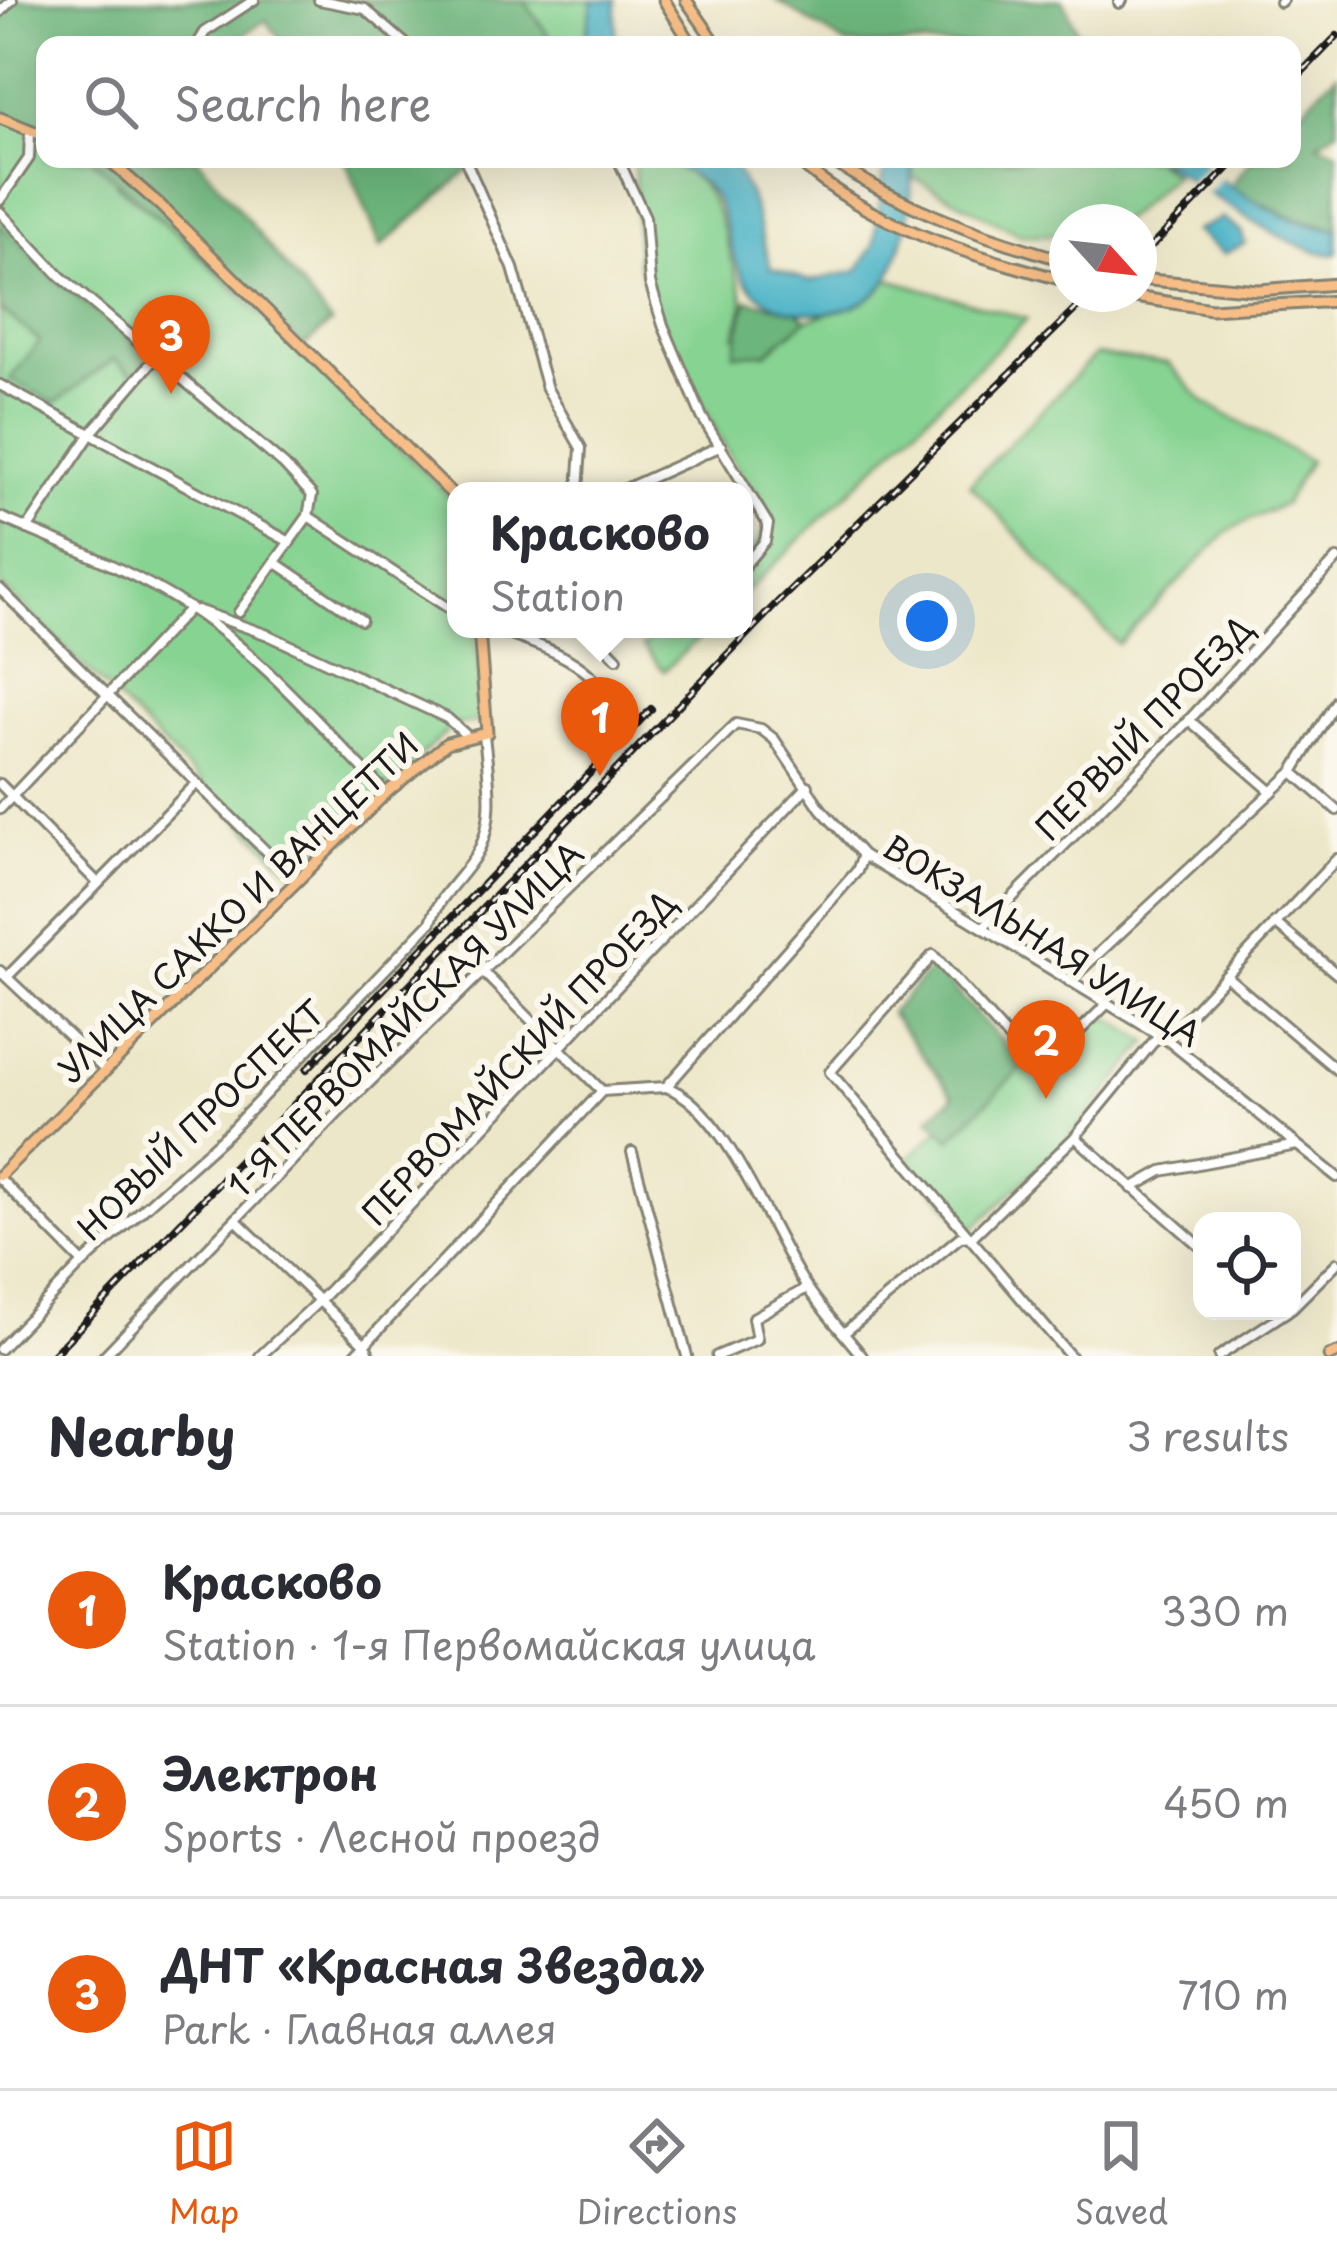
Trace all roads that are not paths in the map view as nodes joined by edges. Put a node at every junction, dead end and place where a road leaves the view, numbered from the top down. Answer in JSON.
{"nodes":[{"id":1,"x":12,"y":0,"type":"edge"},
{"id":2,"x":254,"y":0,"type":"edge"},
{"id":3,"x":319,"y":0,"type":"edge"},
{"id":4,"x":664,"y":0,"type":"edge"},
{"id":5,"x":686,"y":0,"type":"edge"},
{"id":6,"x":366,"y":4,"type":"edge"},
{"id":7,"x":0,"y":12,"type":"edge"},
{"id":8,"x":202,"y":36,"type":"edge"},
{"id":9,"x":398,"y":36,"type":"edge"},
{"id":10,"x":686,"y":36,"type":"edge"},
{"id":11,"x":711,"y":36,"type":"edge"},
{"id":12,"x":0,"y":118,"type":"edge"},
{"id":13,"x":30,"y":131,"type":"junction"},
{"id":14,"x":36,"y":133,"type":"edge"},
{"id":15,"x":117,"y":168,"type":"edge"},
{"id":16,"x":469,"y":168,"type":"edge"},
{"id":17,"x":622,"y":168,"type":"edge"},
{"id":18,"x":809,"y":168,"type":"edge"},
{"id":19,"x":845,"y":168,"type":"edge"},
{"id":20,"x":0,"y":200,"type":"edge"},
{"id":21,"x":0,"y":212,"type":"edge"},
{"id":22,"x":1049,"y":256,"type":"edge"},
{"id":23,"x":1049,"y":276,"type":"edge"},
{"id":24,"x":1157,"y":281,"type":"edge"},
{"id":25,"x":1337,"y":284,"type":"edge"},
{"id":26,"x":1157,"y":300,"type":"edge"},
{"id":27,"x":1337,"y":301,"type":"edge"},
{"id":28,"x":156,"y":357,"type":"junction"},
{"id":29,"x":0,"y":385,"type":"edge"},
{"id":30,"x":92,"y":432,"type":"junction"},
{"id":31,"x":721,"y":446,"type":"junction"},
{"id":32,"x":579,"y":482,"type":"edge"},
{"id":33,"x":641,"y":482,"type":"edge"},
{"id":34,"x":743,"y":482,"type":"edge"},
{"id":35,"x":447,"y":489,"type":"edge"},
{"id":36,"x":753,"y":499,"type":"edge"},
{"id":37,"x":308,"y":516,"type":"junction"},
{"id":38,"x":0,"y":517,"type":"edge"},
{"id":39,"x":27,"y":529,"type":"junction"},
{"id":40,"x":290,"y":542,"type":"junction"},
{"id":41,"x":753,"y":555,"type":"edge"},
{"id":42,"x":1337,"y":559,"type":"edge"},
{"id":43,"x":275,"y":562,"type":"junction"},
{"id":44,"x":0,"y":589,"type":"edge"},
{"id":45,"x":447,"y":607,"type":"edge"},
{"id":46,"x":190,"y":608,"type":"junction"},
{"id":47,"x":239,"y":612,"type":"dead end"},
{"id":48,"x":361,"y":620,"type":"dead end"},
{"id":49,"x":480,"y":638,"type":"edge"},
{"id":50,"x":518,"y":638,"type":"edge"},
{"id":51,"x":598,"y":638,"type":"edge"},
{"id":52,"x":617,"y":658,"type":"dead end"},
{"id":53,"x":110,"y":695,"type":"junction"},
{"id":54,"x":1337,"y":700,"type":"edge"},
{"id":55,"x":587,"y":715,"type":"dead end"},
{"id":56,"x":1189,"y":720,"type":"junction"},
{"id":57,"x":746,"y":724,"type":"joint"},
{"id":58,"x":466,"y":735,"type":"junction"},
{"id":59,"x":484,"y":735,"type":"junction"},
{"id":60,"x":1293,"y":772,"type":"junction"},
{"id":61,"x":0,"y":784,"type":"edge"},
{"id":62,"x":195,"y":785,"type":"junction"},
{"id":63,"x":808,"y":787,"type":"junction"},
{"id":64,"x":1272,"y":792,"type":"junction"},
{"id":65,"x":386,"y":793,"type":"junction"},
{"id":66,"x":12,"y":796,"type":"junction"},
{"id":67,"x":0,"y":809,"type":"edge"},
{"id":68,"x":1337,"y":810,"type":"edge"},
{"id":69,"x":863,"y":855,"type":"junction"},
{"id":70,"x":1337,"y":859,"type":"edge"},
{"id":71,"x":880,"y":865,"type":"junction"},
{"id":72,"x":857,"y":871,"type":"junction"},
{"id":73,"x":295,"y":880,"type":"junction"},
{"id":74,"x":97,"y":882,"type":"junction"},
{"id":75,"x":1274,"y":923,"type":"junction"},
{"id":76,"x":983,"y":927,"type":"junction"},
{"id":77,"x":484,"y":973,"type":"junction"},
{"id":78,"x":3,"y":974,"type":"edge"},
{"id":79,"x":1337,"y":974,"type":"edge"},
{"id":80,"x":1226,"y":976,"type":"junction"},
{"id":81,"x":1069,"y":981,"type":"junction"},
{"id":82,"x":1108,"y":1003,"type":"junction"},
{"id":83,"x":1162,"y":1037,"type":"junction"},
{"id":84,"x":560,"y":1048,"type":"junction"},
{"id":85,"x":103,"y":1068,"type":"junction"},
{"id":86,"x":1337,"y":1070,"type":"edge"},
{"id":87,"x":666,"y":1087,"type":"junction"},
{"id":88,"x":602,"y":1091,"type":"junction"},
{"id":89,"x":1075,"y":1137,"type":"junction"},
{"id":90,"x":1299,"y":1144,"type":"junction"},
{"id":91,"x":632,"y":1152,"type":"dead end"},
{"id":92,"x":0,"y":1177,"type":"edge"},
{"id":93,"x":1337,"y":1177,"type":"edge"},
{"id":94,"x":1132,"y":1188,"type":"junction"},
{"id":95,"x":236,"y":1221,"type":"junction"},
{"id":96,"x":973,"y":1237,"type":"junction"},
{"id":97,"x":1193,"y":1240,"type":"edge"},
{"id":98,"x":83,"y":1262,"type":"junction"},
{"id":99,"x":1337,"y":1262,"type":"edge"},
{"id":100,"x":807,"y":1288,"type":"junction"},
{"id":101,"x":1301,"y":1295,"type":"edge"},
{"id":102,"x":320,"y":1300,"type":"junction"},
{"id":103,"x":1271,"y":1320,"type":"edge"},
{"id":104,"x":844,"y":1334,"type":"junction"},
{"id":105,"x":365,"y":1345,"type":"junction"},
{"id":106,"x":0,"y":1349,"type":"edge"},
{"id":107,"x":104,"y":1356,"type":"edge"},
{"id":108,"x":260,"y":1356,"type":"edge"},
{"id":109,"x":354,"y":1356,"type":"edge"},
{"id":110,"x":370,"y":1356,"type":"edge"},
{"id":111,"x":687,"y":1356,"type":"edge"},
{"id":112,"x":717,"y":1356,"type":"edge"},
{"id":113,"x":862,"y":1356,"type":"edge"},
{"id":114,"x":1070,"y":1356,"type":"edge"},
{"id":115,"x":1219,"y":1356,"type":"edge"}],
"edges":[{"from":1,"to":7,"type":"street"},
{"from":2,"to":8,"type":"street"},
{"from":3,"to":6,"type":"street"},
{"from":4,"to":10,"type":"main road"},
{"from":5,"to":11,"type":"main road"},
{"from":6,"to":9,"type":"street"},
{"from":12,"to":13,"type":"main road"},
{"from":13,"to":14,"type":"main road"},
{"from":13,"to":20,"type":"street"},
{"from":15,"to":35,"type":"main road"},
{"from":16,"to":32,"type":"street"},
{"from":17,"to":31,"type":"street"},
{"from":18,"to":23,"type":"main road"},
{"from":19,"to":22,"type":"main road"},
{"from":21,"to":28,"type":"street"},
{"from":24,"to":25,"type":"main road"},
{"from":26,"to":27,"type":"main road"},
{"from":28,"to":30,"type":"street"},
{"from":28,"to":37,"type":"street"},
{"from":29,"to":30,"type":"street"},
{"from":30,"to":39,"type":"street"},
{"from":30,"to":40,"type":"street"},
{"from":31,"to":33,"type":"street"},
{"from":31,"to":34,"type":"street"},
{"from":36,"to":41,"type":"street"},
{"from":37,"to":40,"type":"street"},
{"from":37,"to":45,"type":"street"},
{"from":38,"to":39,"type":"street"},
{"from":39,"to":46,"type":"street"},
{"from":40,"to":43,"type":"street"},
{"from":42,"to":56,"type":"street","name":"ПЕРВЫЙ ПРОЕЗД"},
{"from":43,"to":47,"type":"street"},
{"from":43,"to":48,"type":"street"},
{"from":44,"to":53,"type":"street"},
{"from":46,"to":53,"type":"street"},
{"from":46,"to":58,"type":"street"},
{"from":46,"to":65,"type":"street"},
{"from":49,"to":59,"type":"main road"},
{"from":50,"to":55,"type":"street"},
{"from":51,"to":52,"type":"street"},
{"from":53,"to":62,"type":"street"},
{"from":53,"to":66,"type":"street"},
{"from":54,"to":60,"type":"street"},
{"from":56,"to":64,"type":"street"},
{"from":56,"to":76,"type":"street","name":"ПЕРВЫЙ ПРОЕЗД"},
{"from":57,"to":63,"type":"street","name":"ВОКЗАЛЬНАЯ УЛИЦА"},
{"from":57,"to":77,"type":"street","name":"1-Я ПЕРВОМАЙСКАЯ УЛИЦА"},
{"from":58,"to":59,"type":"main road"},
{"from":58,"to":65,"type":"main road","name":"УЛИЦА САККО И ВАНЦЕТТИ"},
{"from":59,"to":98,"type":"street","name":"НОВЫЙ ПРОСПЕКТ"},
{"from":60,"to":64,"type":"street"},
{"from":60,"to":68,"type":"street"},
{"from":61,"to":66,"type":"street"},
{"from":62,"to":73,"type":"street"},
{"from":62,"to":74,"type":"street"},
{"from":63,"to":69,"type":"street","name":"ВОКЗАЛЬНАЯ УЛИЦА"},
{"from":63,"to":84,"type":"street","name":"ПЕРВОМАЙСКИЙ ПРОЕЗД"},
{"from":64,"to":81,"type":"street"},
{"from":65,"to":73,"type":"main road","name":"УЛИЦА САККО И ВАНЦЕТТИ"},
{"from":66,"to":67,"type":"street"},
{"from":66,"to":74,"type":"street"},
{"from":69,"to":71,"type":"street","name":"ВОКЗАЛЬНАЯ УЛИЦА"},
{"from":69,"to":72,"type":"street"},
{"from":70,"to":75,"type":"street"},
{"from":71,"to":72,"type":"street"},
{"from":71,"to":76,"type":"street","name":"ВОКЗАЛЬНАЯ УЛИЦА"},
{"from":72,"to":87,"type":"street"},
{"from":73,"to":85,"type":"main road","name":"УЛИЦА САККО И ВАНЦЕТТИ"},
{"from":74,"to":78,"type":"street"},
{"from":75,"to":79,"type":"street"},
{"from":75,"to":80,"type":"street"},
{"from":76,"to":81,"type":"street","name":"ВОКЗАЛЬНАЯ УЛИЦА"},
{"from":77,"to":84,"type":"street"},
{"from":77,"to":95,"type":"street","name":"1-Я ПЕРВОМАЙСКАЯ УЛИЦА"},
{"from":78,"to":85,"type":"street"},
{"from":80,"to":83,"type":"street"},
{"from":80,"to":86,"type":"street"},
{"from":81,"to":82,"type":"street","name":"ВОКЗАЛЬНАЯ УЛИЦА"},
{"from":82,"to":83,"type":"street","name":"ВОКЗАЛЬНАЯ УЛИЦА"},
{"from":82,"to":96,"type":"street"},
{"from":83,"to":89,"type":"street"},
{"from":83,"to":90,"type":"street","name":"ВОКЗАЛЬНАЯ УЛИЦА"},
{"from":84,"to":88,"type":"street"},
{"from":84,"to":102,"type":"street","name":"ПЕРВОМАЙСКИЙ ПРОЕЗД"},
{"from":85,"to":92,"type":"main road","name":"УЛИЦА САККО И ВАНЦЕТТИ"},
{"from":87,"to":88,"type":"street"},
{"from":87,"to":100,"type":"street"},
{"from":88,"to":105,"type":"street"},
{"from":89,"to":94,"type":"street"},
{"from":89,"to":96,"type":"street"},
{"from":90,"to":93,"type":"street","name":"ВОКЗАЛЬНАЯ УЛИЦА"},
{"from":90,"to":94,"type":"street"},
{"from":91,"to":111,"type":"street"},
{"from":92,"to":98,"type":"street"},
{"from":94,"to":97,"type":"street"},
{"from":95,"to":102,"type":"street"},
{"from":95,"to":107,"type":"street","name":"1-Я ПЕРВОМАЙСКАЯ УЛИЦА"},
{"from":96,"to":104,"type":"street"},
{"from":96,"to":114,"type":"street"},
{"from":98,"to":106,"type":"street","name":"НОВЫЙ ПРОСПЕКТ"},
{"from":99,"to":101,"type":"street"},
{"from":100,"to":104,"type":"street"},
{"from":100,"to":112,"type":"street"},
{"from":102,"to":105,"type":"street"},
{"from":102,"to":108,"type":"street","name":"ПЕРВОМАЙСКИЙ ПРОЕЗД"},
{"from":103,"to":115,"type":"street"},
{"from":104,"to":113,"type":"street"},
{"from":105,"to":109,"type":"street"},
{"from":105,"to":110,"type":"street"}]}
